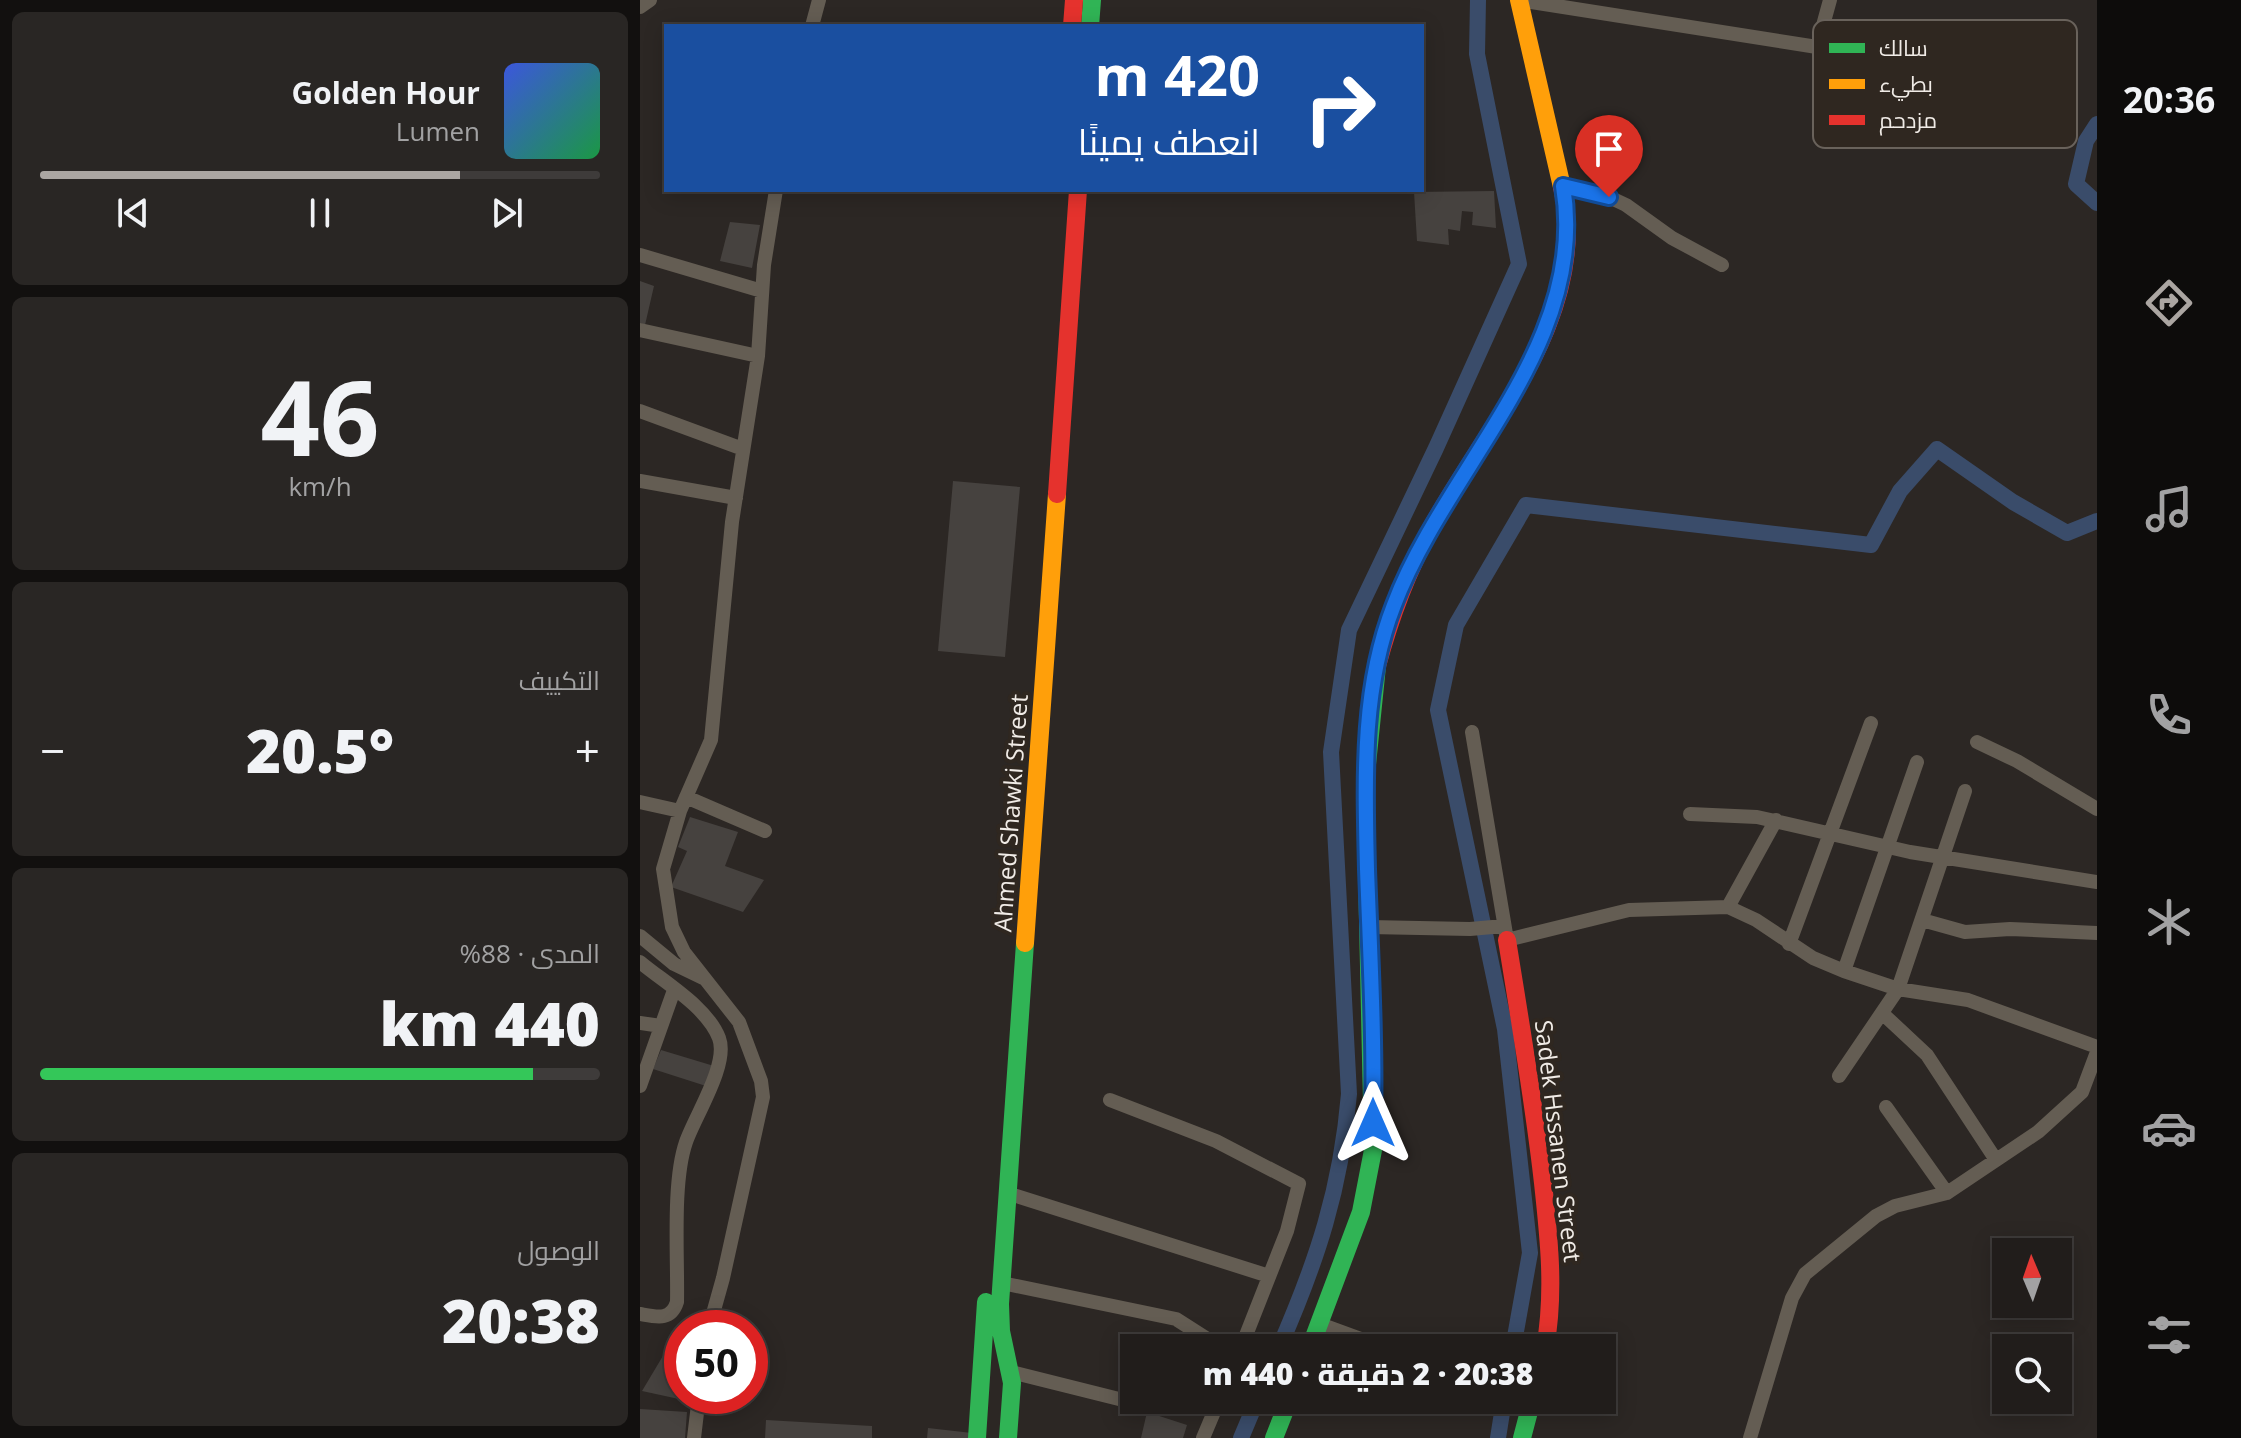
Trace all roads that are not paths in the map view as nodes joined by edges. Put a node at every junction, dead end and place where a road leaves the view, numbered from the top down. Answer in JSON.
{"nodes":[{"id":1,"x":650,"y":0,"type":"edge"},
{"id":2,"x":819,"y":0,"type":"edge"},
{"id":3,"x":1074,"y":0,"type":"edge"},
{"id":4,"x":1092,"y":0,"type":"edge"},
{"id":5,"x":1519,"y":0,"type":"edge"},
{"id":6,"x":1830,"y":0,"type":"edge"},
{"id":7,"x":640,"y":7,"type":"edge"},
{"id":8,"x":1824,"y":20,"type":"edge"},
{"id":9,"x":813,"y":24,"type":"edge"},
{"id":10,"x":1072,"y":24,"type":"edge"},
{"id":11,"x":1090,"y":24,"type":"edge"},
{"id":12,"x":1813,"y":46,"type":"edge"},
{"id":13,"x":1563,"y":186,"type":"junction"},
{"id":14,"x":776,"y":192,"type":"edge"},
{"id":15,"x":1061,"y":192,"type":"edge"},
{"id":16,"x":1078,"y":192,"type":"edge"},
{"id":17,"x":640,"y":255,"type":"edge"},
{"id":18,"x":1722,"y":265,"type":"dead end"},
{"id":19,"x":762,"y":291,"type":"junction"},
{"id":20,"x":640,"y":330,"type":"edge"},
{"id":21,"x":758,"y":356,"type":"junction"},
{"id":22,"x":640,"y":411,"type":"edge"},
{"id":23,"x":743,"y":449,"type":"junction"},
{"id":24,"x":640,"y":481,"type":"edge"},
{"id":25,"x":736,"y":498,"type":"junction"},
{"id":26,"x":1871,"y":723,"type":"dead end"},
{"id":27,"x":1472,"y":732,"type":"dead end"},
{"id":28,"x":1977,"y":742,"type":"dead end"},
{"id":29,"x":1917,"y":762,"type":"dead end"},
{"id":30,"x":1965,"y":791,"type":"dead end"},
{"id":31,"x":686,"y":797,"type":"junction"},
{"id":32,"x":640,"y":802,"type":"edge"},
{"id":33,"x":2097,"y":809,"type":"edge"},
{"id":34,"x":680,"y":811,"type":"junction"},
{"id":35,"x":1690,"y":814,"type":"dead end"},
{"id":36,"x":1776,"y":820,"type":"junction"},
{"id":37,"x":765,"y":831,"type":"dead end"},
{"id":38,"x":1830,"y":832,"type":"junction"},
{"id":39,"x":1888,"y":846,"type":"junction"},
{"id":40,"x":1944,"y":858,"type":"junction"},
{"id":41,"x":2097,"y":882,"type":"edge"},
{"id":42,"x":1728,"y":907,"type":"junction"},
{"id":43,"x":1922,"y":920,"type":"junction"},
{"id":44,"x":1369,"y":927,"type":"junction"},
{"id":45,"x":1501,"y":931,"type":"junction"},
{"id":46,"x":2097,"y":933,"type":"edge"},
{"id":47,"x":640,"y":936,"type":"edge"},
{"id":48,"x":1789,"y":944,"type":"junction"},
{"id":49,"x":640,"y":962,"type":"edge"},
{"id":50,"x":1844,"y":971,"type":"junction"},
{"id":51,"x":706,"y":980,"type":"junction"},
{"id":52,"x":1898,"y":989,"type":"junction"},
{"id":53,"x":674,"y":990,"type":"junction"},
{"id":54,"x":1883,"y":1014,"type":"junction"},
{"id":55,"x":640,"y":1023,"type":"edge"},
{"id":56,"x":661,"y":1026,"type":"junction"},
{"id":57,"x":2097,"y":1050,"type":"edge"},
{"id":58,"x":2095,"y":1071,"type":"edge"},
{"id":59,"x":1839,"y":1076,"type":"dead end"},
{"id":60,"x":640,"y":1086,"type":"edge"},
{"id":61,"x":1110,"y":1100,"type":"dead end"},
{"id":62,"x":1886,"y":1107,"type":"dead end"},
{"id":63,"x":1996,"y":1160,"type":"junction"},
{"id":64,"x":1007,"y":1193,"type":"junction"},
{"id":65,"x":1947,"y":1193,"type":"junction"},
{"id":66,"x":1269,"y":1276,"type":"junction"},
{"id":67,"x":1002,"y":1283,"type":"junction"},
{"id":68,"x":714,"y":1310,"type":"edge"},
{"id":69,"x":640,"y":1314,"type":"edge"},
{"id":70,"x":1320,"y":1324,"type":"junction"},
{"id":71,"x":1199,"y":1334,"type":"edge"},
{"id":72,"x":1244,"y":1334,"type":"edge"},
{"id":73,"x":1316,"y":1334,"type":"edge"},
{"id":74,"x":1347,"y":1334,"type":"edge"},
{"id":75,"x":1547,"y":1334,"type":"edge"},
{"id":76,"x":1011,"y":1372,"type":"junction"},
{"id":77,"x":981,"y":1391,"type":"junction"},
{"id":78,"x":1012,"y":1393,"type":"junction"},
{"id":79,"x":1120,"y":1399,"type":"edge"},
{"id":80,"x":697,"y":1414,"type":"edge"},
{"id":81,"x":1213,"y":1414,"type":"edge"},
{"id":82,"x":1283,"y":1414,"type":"edge"},
{"id":83,"x":1528,"y":1414,"type":"edge"},
{"id":84,"x":694,"y":1438,"type":"edge"},
{"id":85,"x":977,"y":1438,"type":"edge"},
{"id":86,"x":1008,"y":1438,"type":"edge"},
{"id":87,"x":1203,"y":1438,"type":"edge"},
{"id":88,"x":1274,"y":1438,"type":"edge"},
{"id":89,"x":1522,"y":1438,"type":"edge"},
{"id":90,"x":1750,"y":1438,"type":"edge"}],
"edges":[{"from":1,"to":7,"type":"street"},
{"from":2,"to":9,"type":"street"},
{"from":3,"to":10,"type":"main road"},
{"from":4,"to":11,"type":"main road"},
{"from":5,"to":12,"type":"street"},
{"from":5,"to":13,"type":"main road"},
{"from":6,"to":8,"type":"street"},
{"from":13,"to":18,"type":"street"},
{"from":13,"to":44,"type":"main road"},
{"from":14,"to":19,"type":"street"},
{"from":15,"to":77,"type":"main road","name":"Ahmed Shawki Street"},
{"from":16,"to":64,"type":"main road","name":"Ahmed Shawki Street"},
{"from":17,"to":19,"type":"street"},
{"from":19,"to":21,"type":"street"},
{"from":20,"to":21,"type":"street"},
{"from":21,"to":23,"type":"street"},
{"from":22,"to":23,"type":"street"},
{"from":23,"to":25,"type":"street"},
{"from":24,"to":25,"type":"street"},
{"from":25,"to":31,"type":"street"},
{"from":26,"to":38,"type":"street"},
{"from":27,"to":45,"type":"street"},
{"from":28,"to":33,"type":"street"},
{"from":29,"to":39,"type":"street"},
{"from":30,"to":40,"type":"street"},
{"from":31,"to":34,"type":"street"},
{"from":31,"to":37,"type":"street"},
{"from":32,"to":34,"type":"street"},
{"from":34,"to":51,"type":"street"},
{"from":35,"to":36,"type":"street"},
{"from":36,"to":38,"type":"street"},
{"from":36,"to":42,"type":"street"},
{"from":38,"to":39,"type":"street"},
{"from":38,"to":48,"type":"street"},
{"from":39,"to":40,"type":"street"},
{"from":39,"to":50,"type":"street"},
{"from":40,"to":41,"type":"street"},
{"from":40,"to":43,"type":"street"},
{"from":42,"to":45,"type":"street"},
{"from":42,"to":48,"type":"street"},
{"from":43,"to":46,"type":"street"},
{"from":43,"to":52,"type":"street"},
{"from":44,"to":45,"type":"street"},
{"from":44,"to":70,"type":"main road"},
{"from":45,"to":75,"type":"main road","name":"Sadek Hssanen Street"},
{"from":47,"to":51,"type":"street"},
{"from":48,"to":50,"type":"street"},
{"from":49,"to":53,"type":"street"},
{"from":50,"to":52,"type":"street"},
{"from":51,"to":68,"type":"street"},
{"from":52,"to":54,"type":"street"},
{"from":52,"to":57,"type":"street"},
{"from":53,"to":56,"type":"street"},
{"from":53,"to":69,"type":"street"},
{"from":54,"to":59,"type":"street"},
{"from":54,"to":63,"type":"street"},
{"from":55,"to":56,"type":"street"},
{"from":56,"to":60,"type":"street"},
{"from":57,"to":58,"type":"street"},
{"from":58,"to":63,"type":"street"},
{"from":61,"to":66,"type":"street"},
{"from":62,"to":65,"type":"street"},
{"from":63,"to":65,"type":"street"},
{"from":64,"to":66,"type":"street"},
{"from":64,"to":67,"type":"main road","name":"Ahmed Shawki Street"},
{"from":65,"to":90,"type":"street"},
{"from":66,"to":72,"type":"street"},
{"from":67,"to":71,"type":"street"},
{"from":67,"to":76,"type":"main road","name":"Ahmed Shawki Street"},
{"from":70,"to":73,"type":"main road"},
{"from":70,"to":74,"type":"street"},
{"from":76,"to":78,"type":"main road","name":"Ahmed Shawki Street"},
{"from":76,"to":79,"type":"street"},
{"from":77,"to":78,"type":"main road"},
{"from":77,"to":85,"type":"main road","name":"Ahmed Shawki Street"},
{"from":78,"to":86,"type":"main road","name":"Ahmed Shawki Street"},
{"from":80,"to":84,"type":"street"},
{"from":81,"to":87,"type":"street"},
{"from":82,"to":88,"type":"main road"},
{"from":83,"to":89,"type":"main road"}]}
